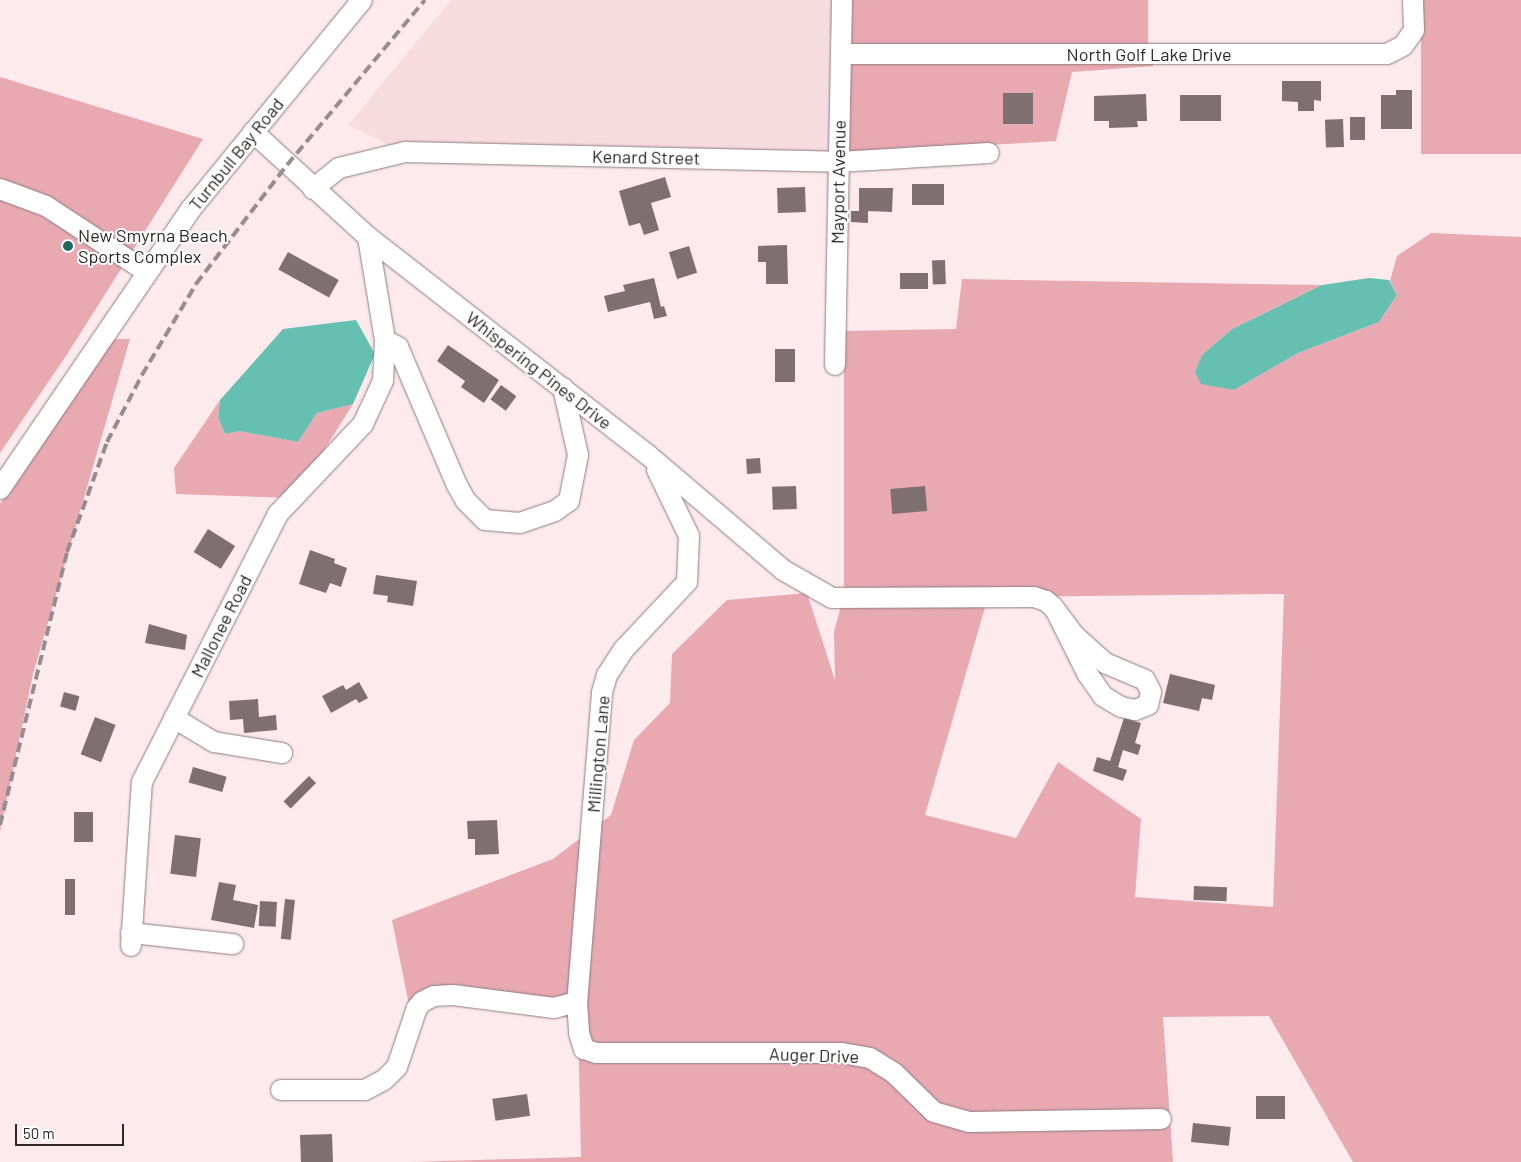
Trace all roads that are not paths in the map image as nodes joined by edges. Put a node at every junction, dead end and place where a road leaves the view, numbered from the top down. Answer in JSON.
{"nodes":[{"id":1,"x":362,"y":0,"type":"edge"},
{"id":2,"x":842,"y":0,"type":"edge"},
{"id":3,"x":1413,"y":0,"type":"edge"},
{"id":4,"x":842,"y":54,"type":"junction"},
{"id":5,"x":253,"y":132,"type":"junction"},
{"id":6,"x":989,"y":153,"type":"dead end"},
{"id":7,"x":838,"y":162,"type":"junction"},
{"id":8,"x":0,"y":189,"type":"edge"},
{"id":9,"x":313,"y":189,"type":"junction"},
{"id":10,"x":368,"y":236,"type":"junction"},
{"id":11,"x":147,"y":272,"type":"junction"},
{"id":12,"x":385,"y":340,"type":"junction"},
{"id":13,"x":835,"y":364,"type":"dead end"},
{"id":14,"x":563,"y":388,"type":"junction"},
{"id":15,"x":648,"y":455,"type":"junction"},
{"id":16,"x":0,"y":489,"type":"edge"},
{"id":17,"x":1056,"y":611,"type":"junction"},
{"id":18,"x":174,"y":718,"type":"junction"},
{"id":19,"x":282,"y":753,"type":"dead end"},
{"id":20,"x":233,"y":944,"type":"dead end"},
{"id":21,"x":578,"y":1002,"type":"junction"},
{"id":22,"x":281,"y":1090,"type":"dead end"},
{"id":23,"x":1161,"y":1118,"type":"dead end"}],
"edges":[{"from":1,"to":5,"type":"street","name":"Turnbull Bay Road"},
{"from":2,"to":4,"type":"street","name":"Mayport Avenue"},
{"from":3,"to":4,"type":"street","name":"North Golf Lake Drive"},
{"from":4,"to":7,"type":"street","name":"Mayport Avenue"},
{"from":5,"to":9,"type":"street","name":"Whispering Pines Drive"},
{"from":5,"to":11,"type":"street","name":"Turnbull Bay Road"},
{"from":6,"to":7,"type":"street","name":"Kenard Street"},
{"from":7,"to":9,"type":"street","name":"Kenard Street"},
{"from":7,"to":13,"type":"street","name":"Mayport Avenue"},
{"from":8,"to":11,"type":"street"},
{"from":9,"to":10,"type":"street","name":"Whispering Pines Drive"},
{"from":10,"to":12,"type":"street","name":"Mallonee Road"},
{"from":10,"to":14,"type":"street","name":"Whispering Pines Drive"},
{"from":11,"to":16,"type":"street","name":"Turnbull Bay Road"},
{"from":12,"to":14,"type":"street"},
{"from":12,"to":18,"type":"street","name":"Mallonee Road"},
{"from":14,"to":15,"type":"street","name":"Whispering Pines Drive"},
{"from":15,"to":17,"type":"street","name":"Whispering Pines Drive"},
{"from":15,"to":21,"type":"street","name":"Millington Lane"},
{"from":17,"to":17,"type":"street"},
{"from":18,"to":19,"type":"street"},
{"from":18,"to":20,"type":"street","name":"Mallonee Road"},
{"from":21,"to":22,"type":"street"},
{"from":21,"to":23,"type":"street","name":"Auger Drive"}]}
